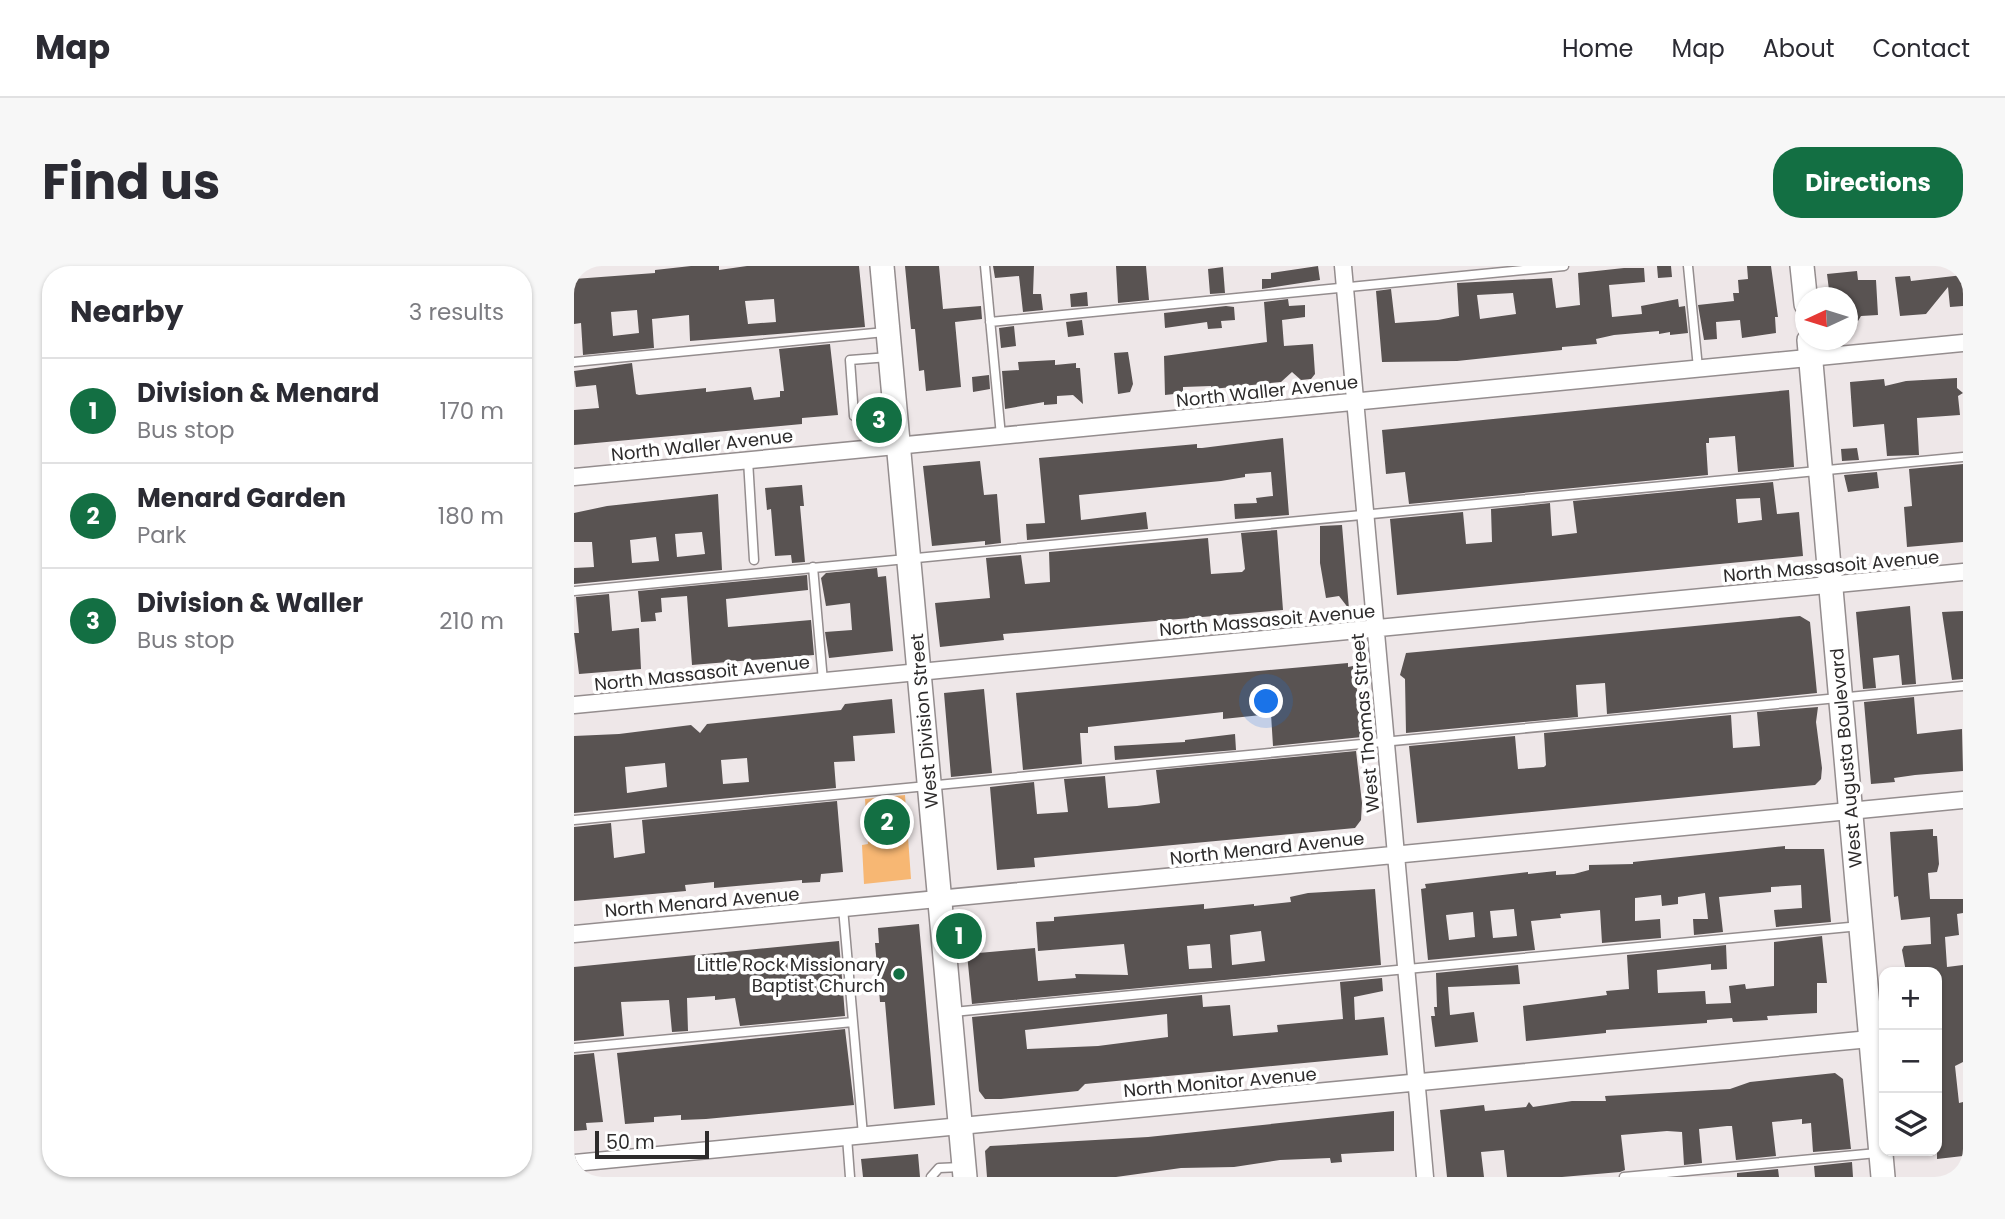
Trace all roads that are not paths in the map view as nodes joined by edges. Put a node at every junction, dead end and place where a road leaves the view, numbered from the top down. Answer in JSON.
{"nodes":[{"id":1,"x":883,"y":266,"type":"edge"},
{"id":2,"x":985,"y":266,"type":"edge"},
{"id":3,"x":1343,"y":266,"type":"edge"},
{"id":4,"x":1564,"y":266,"type":"edge"},
{"id":5,"x":1688,"y":266,"type":"edge"},
{"id":6,"x":1802,"y":266,"type":"edge"},
{"id":7,"x":1345,"y":287,"type":"junction"},
{"id":8,"x":1804,"y":287,"type":"edge"},
{"id":9,"x":990,"y":322,"type":"junction"},
{"id":10,"x":888,"y":332,"type":"junction"},
{"id":11,"x":1963,"y":343,"type":"edge"},
{"id":12,"x":1858,"y":347,"type":"edge"},
{"id":13,"x":1804,"y":350,"type":"edge"},
{"id":14,"x":1810,"y":350,"type":"edge"},
{"id":15,"x":891,"y":356,"type":"junction"},
{"id":16,"x":574,"y":362,"type":"edge"},
{"id":17,"x":1698,"y":368,"type":"junction"},
{"id":18,"x":1355,"y":401,"type":"junction"},
{"id":19,"x":896,"y":413,"type":"junction"},
{"id":20,"x":1000,"y":436,"type":"junction"},
{"id":21,"x":899,"y":446,"type":"junction"},
{"id":22,"x":1963,"y":457,"type":"edge"},
{"id":23,"x":748,"y":460,"type":"junction"},
{"id":24,"x":1820,"y":470,"type":"junction"},
{"id":25,"x":574,"y":477,"type":"edge"},
{"id":26,"x":1365,"y":516,"type":"junction"},
{"id":27,"x":909,"y":558,"type":"junction"},
{"id":28,"x":754,"y":560,"type":"dead end"},
{"id":29,"x":813,"y":567,"type":"junction"},
{"id":30,"x":1963,"y":572,"type":"edge"},
{"id":31,"x":1830,"y":585,"type":"junction"},
{"id":32,"x":574,"y":591,"type":"edge"},
{"id":33,"x":1376,"y":629,"type":"junction"},
{"id":34,"x":919,"y":671,"type":"junction"},
{"id":35,"x":823,"y":681,"type":"junction"},
{"id":36,"x":1963,"y":686,"type":"edge"},
{"id":37,"x":1840,"y":698,"type":"junction"},
{"id":38,"x":574,"y":705,"type":"edge"},
{"id":39,"x":1385,"y":741,"type":"junction"},
{"id":40,"x":930,"y":786,"type":"junction"},
{"id":41,"x":1963,"y":800,"type":"edge"},
{"id":42,"x":1850,"y":811,"type":"junction"},
{"id":43,"x":574,"y":820,"type":"edge"},
{"id":44,"x":1396,"y":855,"type":"junction"},
{"id":45,"x":940,"y":899,"type":"junction"},
{"id":46,"x":842,"y":908,"type":"junction"},
{"id":47,"x":1860,"y":926,"type":"junction"},
{"id":48,"x":574,"y":933,"type":"edge"},
{"id":49,"x":1406,"y":969,"type":"junction"},
{"id":50,"x":950,"y":1013,"type":"junction"},
{"id":51,"x":853,"y":1022,"type":"junction"},
{"id":52,"x":1870,"y":1039,"type":"junction"},
{"id":53,"x":574,"y":1048,"type":"edge"},
{"id":54,"x":1416,"y":1083,"type":"junction"},
{"id":55,"x":960,"y":1126,"type":"junction"},
{"id":56,"x":855,"y":1136,"type":"junction"},
{"id":57,"x":1879,"y":1142,"type":"edge"},
{"id":58,"x":1879,"y":1153,"type":"edge"},
{"id":59,"x":1880,"y":1156,"type":"edge"},
{"id":60,"x":574,"y":1163,"type":"edge"},
{"id":61,"x":965,"y":1172,"type":"edge"},
{"id":62,"x":850,"y":1177,"type":"edge"},
{"id":63,"x":931,"y":1177,"type":"edge"},
{"id":64,"x":1424,"y":1177,"type":"edge"},
{"id":65,"x":1624,"y":1177,"type":"edge"},
{"id":66,"x":1883,"y":1177,"type":"edge"}],
"edges":[{"from":1,"to":10,"type":"main road","name":"West Division Street"},
{"from":2,"to":9,"type":"lane"},
{"from":3,"to":7,"type":"street","name":"West Thomas Street"},
{"from":4,"to":7,"type":"lane"},
{"from":5,"to":17,"type":"lane"},
{"from":6,"to":8,"type":"main road"},
{"from":7,"to":9,"type":"lane"},
{"from":7,"to":18,"type":"street","name":"West Thomas Street"},
{"from":9,"to":20,"type":"lane"},
{"from":10,"to":15,"type":"main road","name":"West Division Street"},
{"from":10,"to":16,"type":"lane"},
{"from":11,"to":12,"type":"street","name":"North Waller Avenue"},
{"from":13,"to":17,"type":"street","name":"North Waller Avenue"},
{"from":14,"to":24,"type":"main road","name":"West Augusta Boulevard"},
{"from":15,"to":19,"type":"main road","name":"West Division Street"},
{"from":15,"to":19,"type":"lane"},
{"from":17,"to":18,"type":"street","name":"North Waller Avenue"},
{"from":18,"to":20,"type":"street","name":"North Waller Avenue"},
{"from":18,"to":26,"type":"street","name":"West Thomas Street"},
{"from":19,"to":21,"type":"main road","name":"West Division Street"},
{"from":20,"to":21,"type":"street","name":"North Waller Avenue"},
{"from":21,"to":23,"type":"street","name":"North Waller Avenue"},
{"from":21,"to":27,"type":"main road","name":"West Division Street"},
{"from":22,"to":24,"type":"lane"},
{"from":23,"to":25,"type":"street","name":"North Waller Avenue"},
{"from":23,"to":28,"type":"lane"},
{"from":24,"to":26,"type":"lane"},
{"from":24,"to":31,"type":"main road","name":"West Augusta Boulevard"},
{"from":26,"to":27,"type":"lane"},
{"from":26,"to":33,"type":"street","name":"West Thomas Street"},
{"from":27,"to":29,"type":"lane"},
{"from":27,"to":34,"type":"main road","name":"West Division Street"},
{"from":29,"to":32,"type":"lane"},
{"from":29,"to":35,"type":"lane"},
{"from":30,"to":31,"type":"street","name":"North Massasoit Avenue"},
{"from":31,"to":33,"type":"street","name":"North Massasoit Avenue"},
{"from":31,"to":37,"type":"main road","name":"West Augusta Boulevard"},
{"from":33,"to":34,"type":"street","name":"North Massasoit Avenue"},
{"from":33,"to":39,"type":"street","name":"West Thomas Street"},
{"from":34,"to":35,"type":"street","name":"North Massasoit Avenue"},
{"from":34,"to":40,"type":"main road","name":"West Division Street"},
{"from":35,"to":38,"type":"street","name":"North Massasoit Avenue"},
{"from":36,"to":37,"type":"lane"},
{"from":37,"to":39,"type":"lane"},
{"from":37,"to":42,"type":"main road","name":"West Augusta Boulevard"},
{"from":39,"to":40,"type":"lane"},
{"from":39,"to":44,"type":"street","name":"West Thomas Street"},
{"from":40,"to":43,"type":"lane"},
{"from":40,"to":45,"type":"main road","name":"West Division Street"},
{"from":41,"to":42,"type":"street","name":"North Menard Avenue"},
{"from":42,"to":44,"type":"street","name":"North Menard Avenue"},
{"from":42,"to":47,"type":"main road","name":"West Augusta Boulevard"},
{"from":44,"to":45,"type":"street","name":"North Menard Avenue"},
{"from":44,"to":49,"type":"street","name":"West Thomas Street"},
{"from":45,"to":46,"type":"street","name":"North Menard Avenue"},
{"from":45,"to":50,"type":"main road","name":"West Division Street"},
{"from":46,"to":48,"type":"street","name":"North Menard Avenue"},
{"from":46,"to":51,"type":"lane"},
{"from":47,"to":49,"type":"lane"},
{"from":47,"to":52,"type":"main road","name":"West Augusta Boulevard"},
{"from":49,"to":50,"type":"lane"},
{"from":49,"to":54,"type":"street","name":"West Thomas Street"},
{"from":50,"to":55,"type":"main road","name":"West Division Street"},
{"from":51,"to":53,"type":"lane"},
{"from":51,"to":56,"type":"lane"},
{"from":52,"to":54,"type":"street","name":"North Monitor Avenue"},
{"from":52,"to":57,"type":"main road","name":"West Augusta Boulevard"},
{"from":54,"to":55,"type":"street","name":"North Monitor Avenue"},
{"from":54,"to":64,"type":"street","name":"West Thomas Street"},
{"from":55,"to":56,"type":"street","name":"North Monitor Avenue"},
{"from":55,"to":61,"type":"main road","name":"West Division Street"},
{"from":56,"to":60,"type":"street","name":"North Monitor Avenue"},
{"from":56,"to":62,"type":"lane"},
{"from":58,"to":65,"type":"lane"},
{"from":59,"to":66,"type":"main road","name":"West Augusta Boulevard"},
{"from":61,"to":63,"type":"lane"}]}
